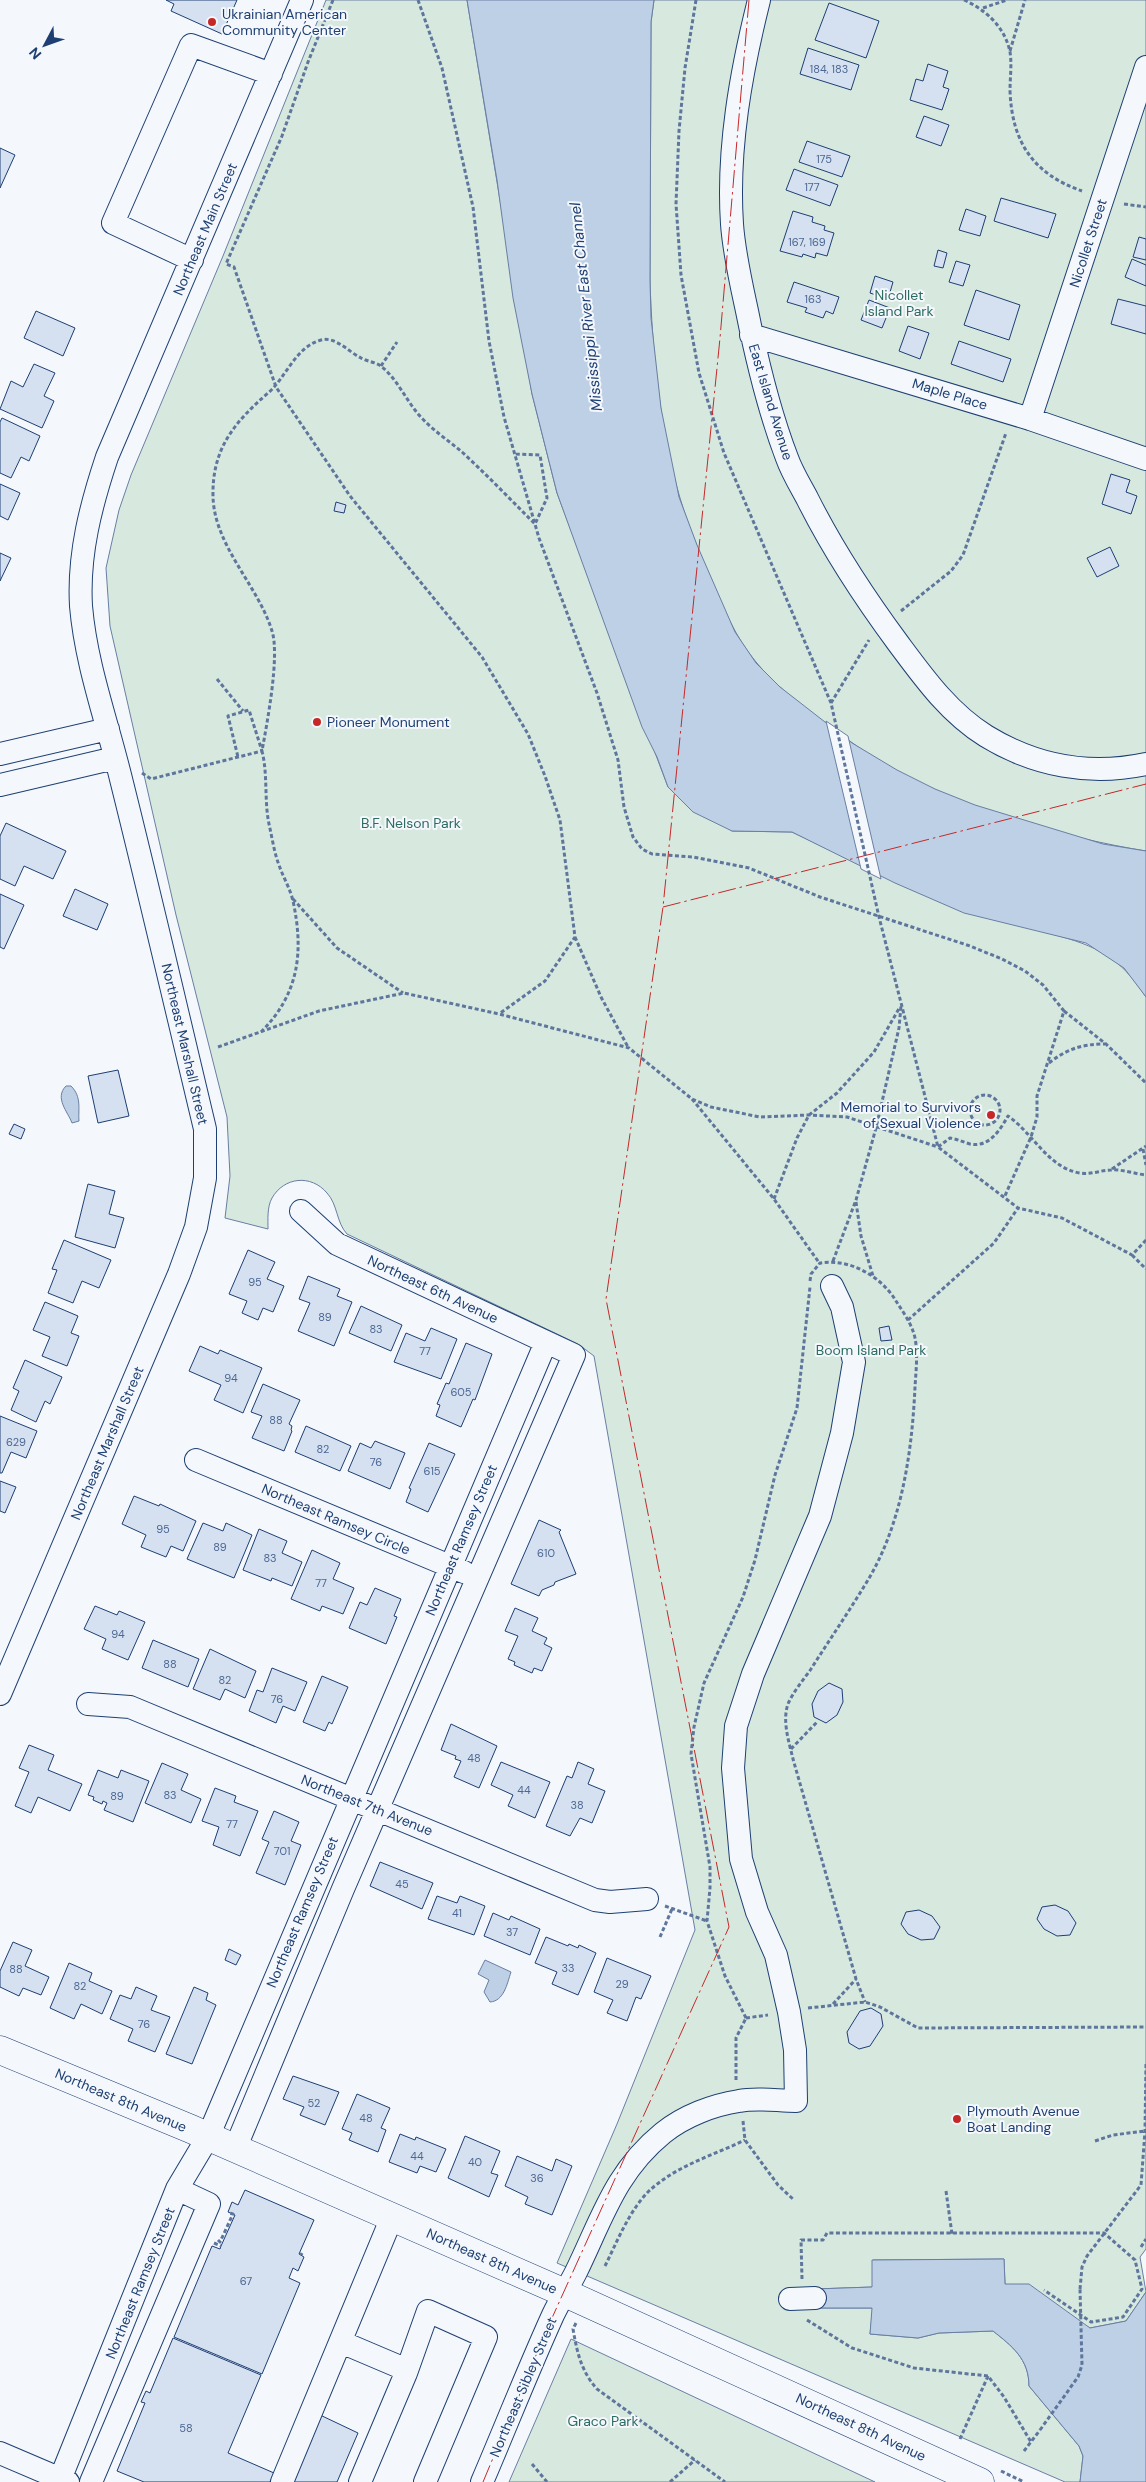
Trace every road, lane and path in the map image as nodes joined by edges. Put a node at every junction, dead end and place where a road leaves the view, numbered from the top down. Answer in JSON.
{"nodes":[{"id":1,"x":302,"y":0,"type":"edge"},
{"id":2,"x":333,"y":0,"type":"edge"},
{"id":3,"x":418,"y":0,"type":"edge"},
{"id":4,"x":696,"y":0,"type":"edge"},
{"id":5,"x":759,"y":0,"type":"edge"},
{"id":6,"x":964,"y":0,"type":"edge"},
{"id":7,"x":1007,"y":0,"type":"edge"},
{"id":8,"x":1025,"y":0,"type":"edge"},
{"id":9,"x":982,"y":8,"type":"junction"},
{"id":10,"x":1010,"y":52,"type":"junction"},
{"id":11,"x":1146,"y":67,"type":"edge"},
{"id":12,"x":271,"y":74,"type":"junction"},
{"id":13,"x":1082,"y":191,"type":"dead end"},
{"id":14,"x":1124,"y":204,"type":"dead end"},
{"id":15,"x":1146,"y":207,"type":"edge"},
{"id":16,"x":192,"y":260,"type":"junction"},
{"id":17,"x":752,"y":335,"type":"junction"},
{"id":18,"x":397,"y":342,"type":"dead end"},
{"id":19,"x":382,"y":366,"type":"junction"},
{"id":20,"x":276,"y":387,"type":"junction"},
{"id":21,"x":1030,"y":419,"type":"junction"},
{"id":22,"x":1007,"y":430,"type":"dead end"},
{"id":23,"x":514,"y":454,"type":"junction"},
{"id":24,"x":107,"y":457,"type":"joint"},
{"id":25,"x":1146,"y":459,"type":"edge"},
{"id":26,"x":535,"y":524,"type":"junction"},
{"id":27,"x":901,"y":611,"type":"dead end"},
{"id":28,"x":874,"y":633,"type":"dead end"},
{"id":29,"x":217,"y":679,"type":"dead end"},
{"id":30,"x":831,"y":703,"type":"junction"},
{"id":31,"x":244,"y":711,"type":"junction"},
{"id":32,"x":108,"y":729,"type":"junction"},
{"id":33,"x":262,"y":751,"type":"junction"},
{"id":34,"x":0,"y":754,"type":"edge"},
{"id":35,"x":238,"y":757,"type":"junction"},
{"id":36,"x":115,"y":758,"type":"junction"},
{"id":37,"x":1146,"y":764,"type":"edge"},
{"id":38,"x":141,"y":772,"type":"dead end"},
{"id":39,"x":0,"y":785,"type":"edge"},
{"id":40,"x":293,"y":899,"type":"junction"},
{"id":41,"x":879,"y":917,"type":"junction"},
{"id":42,"x":575,"y":937,"type":"junction"},
{"id":43,"x":404,"y":993,"type":"junction"},
{"id":44,"x":902,"y":1004,"type":"junction"},
{"id":45,"x":1064,"y":1011,"type":"junction"},
{"id":46,"x":499,"y":1014,"type":"junction"},
{"id":47,"x":261,"y":1032,"type":"junction"},
{"id":48,"x":1106,"y":1044,"type":"junction"},
{"id":49,"x":218,"y":1047,"type":"dead end"},
{"id":50,"x":629,"y":1048,"type":"junction"},
{"id":51,"x":1049,"y":1063,"type":"junction"},
{"id":52,"x":1146,"y":1083,"type":"edge"},
{"id":53,"x":692,"y":1099,"type":"junction"},
{"id":54,"x":1000,"y":1113,"type":"junction"},
{"id":55,"x":809,"y":1115,"type":"junction"},
{"id":56,"x":1008,"y":1116,"type":"junction"},
{"id":57,"x":876,"y":1128,"type":"junction"},
{"id":58,"x":1031,"y":1137,"type":"junction"},
{"id":59,"x":938,"y":1147,"type":"junction"},
{"id":60,"x":1145,"y":1147,"type":"edge"},
{"id":61,"x":1146,"y":1165,"type":"edge"},
{"id":62,"x":1111,"y":1170,"type":"junction"},
{"id":63,"x":1146,"y":1175,"type":"edge"},
{"id":64,"x":1004,"y":1198,"type":"junction"},
{"id":65,"x":774,"y":1199,"type":"junction"},
{"id":66,"x":856,"y":1200,"type":"junction"},
{"id":67,"x":1018,"y":1208,"type":"junction"},
{"id":68,"x":301,"y":1211,"type":"dead end"},
{"id":69,"x":1146,"y":1240,"type":"edge"},
{"id":70,"x":1132,"y":1255,"type":"junction"},
{"id":71,"x":833,"y":1260,"type":"junction"},
{"id":72,"x":820,"y":1263,"type":"junction"},
{"id":73,"x":1146,"y":1269,"type":"edge"},
{"id":74,"x":873,"y":1276,"type":"junction"},
{"id":75,"x":832,"y":1286,"type":"joint"},
{"id":76,"x":908,"y":1320,"type":"junction"},
{"id":77,"x":546,"y":1342,"type":"junction"},
{"id":78,"x":574,"y":1355,"type":"joint"},
{"id":79,"x":196,"y":1460,"type":"dead end"},
{"id":80,"x":449,"y":1567,"type":"junction"},
{"id":81,"x":477,"y":1577,"type":"junction"},
{"id":82,"x":8,"y":1652,"type":"edge"},
{"id":83,"x":0,"y":1694,"type":"edge"},
{"id":84,"x":88,"y":1704,"type":"dead end"},
{"id":85,"x":818,"y":1721,"type":"dead end"},
{"id":86,"x":790,"y":1749,"type":"junction"},
{"id":87,"x":351,"y":1798,"type":"junction"},
{"id":88,"x":378,"y":1808,"type":"junction"},
{"id":89,"x":646,"y":1899,"type":"joint"},
{"id":90,"x":672,"y":1909,"type":"junction"},
{"id":91,"x":706,"y":1921,"type":"dead end"},
{"id":92,"x":660,"y":1938,"type":"dead end"},
{"id":93,"x":856,"y":1980,"type":"junction"},
{"id":94,"x":865,"y":2002,"type":"junction"},
{"id":95,"x":833,"y":2004,"type":"junction"},
{"id":96,"x":789,"y":2012,"type":"junction"},
{"id":97,"x":1146,"y":2027,"type":"edge"},
{"id":98,"x":0,"y":2050,"type":"edge"},
{"id":99,"x":1146,"y":2063,"type":"edge"},
{"id":100,"x":737,"y":2082,"type":"dead end"},
{"id":101,"x":742,"y":2114,"type":"dead end"},
{"id":102,"x":1146,"y":2131,"type":"edge"},
{"id":103,"x":208,"y":2137,"type":"junction"},
{"id":104,"x":745,"y":2140,"type":"junction"},
{"id":105,"x":1095,"y":2141,"type":"dead end"},
{"id":106,"x":235,"y":2149,"type":"junction"},
{"id":107,"x":1141,"y":2185,"type":"junction"},
{"id":108,"x":1146,"y":2187,"type":"edge"},
{"id":109,"x":177,"y":2189,"type":"junction"},
{"id":110,"x":946,"y":2191,"type":"dead end"},
{"id":111,"x":794,"y":2200,"type":"dead end"},
{"id":112,"x":392,"y":2217,"type":"junction"},
{"id":113,"x":1104,"y":2233,"type":"junction"},
{"id":114,"x":952,"y":2234,"type":"junction"},
{"id":115,"x":157,"y":2239,"type":"junction"},
{"id":116,"x":1146,"y":2240,"type":"edge"},
{"id":117,"x":1141,"y":2247,"type":"dead end"},
{"id":118,"x":188,"y":2252,"type":"junction"},
{"id":119,"x":604,"y":2267,"type":"dead end"},
{"id":120,"x":1044,"y":2290,"type":"dead end"},
{"id":121,"x":136,"y":2291,"type":"junction"},
{"id":122,"x":576,"y":2298,"type":"junction"},
{"id":123,"x":166,"y":2304,"type":"junction"},
{"id":124,"x":116,"y":2340,"type":"junction"},
{"id":125,"x":341,"y":2342,"type":"junction"},
{"id":126,"x":146,"y":2352,"type":"junction"},
{"id":127,"x":407,"y":2370,"type":"junction"},
{"id":128,"x":988,"y":2376,"type":"junction"},
{"id":129,"x":100,"y":2380,"type":"junction"},
{"id":130,"x":129,"y":2393,"type":"junction"},
{"id":131,"x":81,"y":2427,"type":"junction"},
{"id":132,"x":110,"y":2438,"type":"junction"},
{"id":133,"x":960,"y":2439,"type":"dead end"},
{"id":134,"x":1031,"y":2442,"type":"junction"},
{"id":135,"x":1024,"y":2451,"type":"dead end"},
{"id":136,"x":0,"y":2453,"type":"edge"},
{"id":137,"x":695,"y":2460,"type":"junction"},
{"id":138,"x":532,"y":2464,"type":"dead end"},
{"id":139,"x":62,"y":2481,"type":"edge"},
{"id":140,"x":91,"y":2482,"type":"edge"},
{"id":141,"x":282,"y":2482,"type":"edge"},
{"id":142,"x":360,"y":2482,"type":"edge"},
{"id":143,"x":425,"y":2482,"type":"edge"},
{"id":144,"x":482,"y":2482,"type":"edge"},
{"id":145,"x":548,"y":2482,"type":"edge"},
{"id":146,"x":670,"y":2482,"type":"edge"},
{"id":147,"x":725,"y":2482,"type":"edge"},
{"id":148,"x":980,"y":2482,"type":"edge"}],
"edges":[{"from":1,"to":12,"type":"street","name":"Northeast Main Street"},
{"from":2,"to":20,"type":"path"},
{"from":3,"to":23,"type":"path"},
{"from":4,"to":30,"type":"path"},
{"from":5,"to":17,"type":"street","name":"East Island Avenue"},
{"from":6,"to":9,"type":"path"},
{"from":7,"to":9,"type":"path"},
{"from":8,"to":10,"type":"path"},
{"from":9,"to":10,"type":"path"},
{"from":10,"to":13,"type":"path"},
{"from":11,"to":21,"type":"street","name":"Nicollet Street"},
{"from":12,"to":16,"type":"street","name":"Northeast Main Street"},
{"from":12,"to":16,"type":"street"},
{"from":14,"to":15,"type":"path"},
{"from":16,"to":24,"type":"street","name":"Northeast Main Street"},
{"from":17,"to":21,"type":"street","name":"Maple Place"},
{"from":17,"to":37,"type":"street","name":"East Island Avenue"},
{"from":18,"to":19,"type":"path"},
{"from":19,"to":20,"type":"path"},
{"from":19,"to":26,"type":"path"},
{"from":20,"to":33,"type":"path"},
{"from":20,"to":42,"type":"path"},
{"from":21,"to":25,"type":"street","name":"Maple Place"},
{"from":22,"to":27,"type":"path"},
{"from":23,"to":26,"type":"path"},
{"from":23,"to":26,"type":"path"},
{"from":24,"to":32,"type":"street","name":"Northeast Marshall Street"},
{"from":26,"to":41,"type":"path"},
{"from":28,"to":30,"type":"path"},
{"from":29,"to":31,"type":"path"},
{"from":30,"to":41,"type":"path"},
{"from":31,"to":33,"type":"path"},
{"from":31,"to":35,"type":"path"},
{"from":32,"to":34,"type":"street"},
{"from":32,"to":36,"type":"street","name":"Northeast Marshall Street"},
{"from":33,"to":35,"type":"path"},
{"from":33,"to":40,"type":"path"},
{"from":35,"to":38,"type":"path"},
{"from":36,"to":39,"type":"street"},
{"from":36,"to":82,"type":"street","name":"Northeast Marshall Street"},
{"from":40,"to":43,"type":"path"},
{"from":40,"to":47,"type":"path"},
{"from":41,"to":44,"type":"path"},
{"from":41,"to":45,"type":"path"},
{"from":42,"to":46,"type":"path"},
{"from":42,"to":50,"type":"path"},
{"from":43,"to":46,"type":"path"},
{"from":43,"to":47,"type":"path"},
{"from":44,"to":55,"type":"path"},
{"from":44,"to":57,"type":"path"},
{"from":44,"to":59,"type":"path"},
{"from":45,"to":48,"type":"path"},
{"from":45,"to":51,"type":"path"},
{"from":46,"to":50,"type":"path"},
{"from":47,"to":49,"type":"path"},
{"from":48,"to":51,"type":"path"},
{"from":48,"to":52,"type":"path"},
{"from":50,"to":53,"type":"path"},
{"from":51,"to":58,"type":"path"},
{"from":53,"to":55,"type":"path"},
{"from":53,"to":65,"type":"path"},
{"from":54,"to":54,"type":"path"},
{"from":54,"to":56,"type":"path"},
{"from":55,"to":57,"type":"path"},
{"from":55,"to":65,"type":"path"},
{"from":56,"to":58,"type":"path"},
{"from":56,"to":59,"type":"path"},
{"from":57,"to":59,"type":"path"},
{"from":57,"to":66,"type":"path"},
{"from":58,"to":62,"type":"path"},
{"from":58,"to":64,"type":"path"},
{"from":59,"to":64,"type":"path"},
{"from":60,"to":61,"type":"path"},
{"from":60,"to":62,"type":"path"},
{"from":62,"to":63,"type":"path"},
{"from":64,"to":67,"type":"path"},
{"from":65,"to":72,"type":"path"},
{"from":66,"to":71,"type":"path"},
{"from":66,"to":74,"type":"path"},
{"from":67,"to":70,"type":"path"},
{"from":67,"to":76,"type":"path"},
{"from":68,"to":77,"type":"street","name":"Northeast 6th Avenue"},
{"from":69,"to":70,"type":"path"},
{"from":70,"to":73,"type":"path"},
{"from":71,"to":72,"type":"path"},
{"from":71,"to":74,"type":"path"},
{"from":72,"to":75,"type":"path"},
{"from":74,"to":76,"type":"path"},
{"from":75,"to":96,"type":"street"},
{"from":76,"to":86,"type":"path"},
{"from":77,"to":78,"type":"street","name":"Northeast 6th Avenue"},
{"from":77,"to":80,"type":"street","name":"Northeast Ramsey Street"},
{"from":78,"to":81,"type":"street","name":"Northeast Ramsey Street"},
{"from":79,"to":80,"type":"street","name":"Northeast Ramsey Circle"},
{"from":80,"to":81,"type":"street","name":"Northeast Ramsey Circle"},
{"from":80,"to":87,"type":"street","name":"Northeast Ramsey Street"},
{"from":81,"to":88,"type":"street","name":"Northeast Ramsey Street"},
{"from":82,"to":83,"type":"street","name":"Northeast Marshall Street"},
{"from":84,"to":87,"type":"street","name":"Northeast 7th Avenue"},
{"from":85,"to":86,"type":"path"},
{"from":86,"to":93,"type":"path"},
{"from":87,"to":88,"type":"street","name":"Northeast 7th Avenue"},
{"from":87,"to":103,"type":"street","name":"Northeast Ramsey Street"},
{"from":88,"to":89,"type":"street","name":"Northeast 7th Avenue"},
{"from":88,"to":106,"type":"street","name":"Northeast Ramsey Street"},
{"from":89,"to":90,"type":"path"},
{"from":90,"to":91,"type":"path"},
{"from":90,"to":92,"type":"path"},
{"from":93,"to":94,"type":"path"},
{"from":93,"to":95,"type":"path"},
{"from":94,"to":95,"type":"path"},
{"from":94,"to":97,"type":"path"},
{"from":95,"to":96,"type":"path"},
{"from":96,"to":100,"type":"path"},
{"from":96,"to":122,"type":"street","name":"Northeast Sibley Street"},
{"from":98,"to":103,"type":"main road","name":"Northeast 8th Avenue"},
{"from":99,"to":102,"type":"path"},
{"from":101,"to":104,"type":"path"},
{"from":102,"to":105,"type":"path"},
{"from":102,"to":107,"type":"path"},
{"from":103,"to":106,"type":"main road","name":"Northeast 8th Avenue"},
{"from":103,"to":109,"type":"street","name":"Northeast Ramsey Street"},
{"from":104,"to":111,"type":"path"},
{"from":104,"to":119,"type":"path"},
{"from":106,"to":112,"type":"main road","name":"Northeast 8th Avenue"},
{"from":107,"to":108,"type":"path"},
{"from":107,"to":113,"type":"path"},
{"from":109,"to":115,"type":"street","name":"Northeast Ramsey Street"},
{"from":109,"to":118,"type":"street"},
{"from":110,"to":114,"type":"path"},
{"from":112,"to":122,"type":"main road","name":"Northeast 8th Avenue"},
{"from":112,"to":125,"type":"street"},
{"from":113,"to":114,"type":"path"},
{"from":113,"to":120,"type":"path"},
{"from":113,"to":134,"type":"path","bridge":true},
{"from":114,"to":128,"type":"path"},
{"from":115,"to":118,"type":"street"},
{"from":115,"to":121,"type":"street","name":"Northeast Ramsey Street"},
{"from":116,"to":117,"type":"path"},
{"from":118,"to":123,"type":"street"},
{"from":121,"to":123,"type":"street"},
{"from":121,"to":124,"type":"street","name":"Northeast Ramsey Street"},
{"from":122,"to":137,"type":"path"},
{"from":122,"to":144,"type":"street","name":"Northeast Sibley Street"},
{"from":122,"to":148,"type":"main road","name":"Northeast 8th Avenue"},
{"from":123,"to":126,"type":"street"},
{"from":124,"to":126,"type":"street"},
{"from":124,"to":129,"type":"street","name":"Northeast Ramsey Street"},
{"from":125,"to":127,"type":"street"},
{"from":125,"to":141,"type":"street"},
{"from":126,"to":130,"type":"street"},
{"from":127,"to":142,"type":"street"},
{"from":127,"to":143,"type":"street"},
{"from":128,"to":133,"type":"path"},
{"from":128,"to":134,"type":"path"},
{"from":129,"to":130,"type":"street"},
{"from":129,"to":131,"type":"street","name":"Northeast Ramsey Street"},
{"from":130,"to":132,"type":"street"},
{"from":131,"to":132,"type":"street"},
{"from":131,"to":139,"type":"street","name":"Northeast Ramsey Street"},
{"from":132,"to":140,"type":"street"},
{"from":134,"to":135,"type":"path"},
{"from":136,"to":139,"type":"street"},
{"from":137,"to":146,"type":"path"},
{"from":137,"to":147,"type":"path"},
{"from":138,"to":145,"type":"path"}]}
